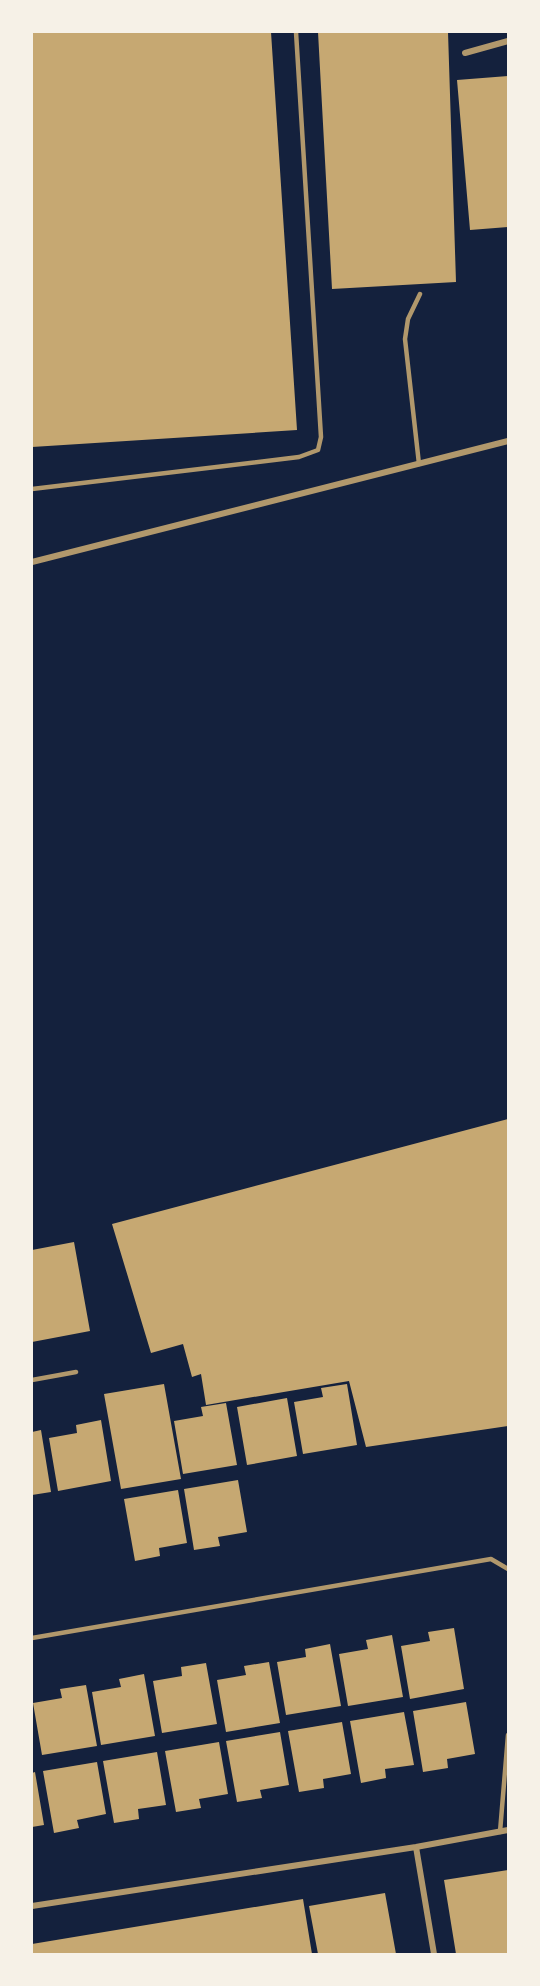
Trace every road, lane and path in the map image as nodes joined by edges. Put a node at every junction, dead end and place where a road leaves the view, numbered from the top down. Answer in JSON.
{"nodes":[{"id":1,"x":296,"y":32,"type":"edge"},
{"id":2,"x":508,"y":42,"type":"edge"},
{"id":3,"x":465,"y":53,"type":"dead end"},
{"id":4,"x":420,"y":294,"type":"dead end"},
{"id":5,"x":508,"y":441,"type":"edge"},
{"id":6,"x":419,"y":464,"type":"junction"},
{"id":7,"x":32,"y":489,"type":"edge"},
{"id":8,"x":32,"y":562,"type":"edge"},
{"id":9,"x":76,"y":1372,"type":"dead end"},
{"id":10,"x":32,"y":1380,"type":"edge"},
{"id":11,"x":508,"y":1569,"type":"edge"},
{"id":12,"x":32,"y":1638,"type":"edge"},
{"id":13,"x":508,"y":1735,"type":"edge"},
{"id":14,"x":508,"y":1830,"type":"edge"},
{"id":15,"x":500,"y":1832,"type":"junction"},
{"id":16,"x":416,"y":1847,"type":"junction"},
{"id":17,"x":32,"y":1906,"type":"edge"},
{"id":18,"x":434,"y":1954,"type":"edge"}],
"edges":[{"from":1,"to":7,"type":"lane"},
{"from":2,"to":3,"type":"street"},
{"from":4,"to":6,"type":"lane"},
{"from":5,"to":6,"type":"street"},
{"from":6,"to":8,"type":"street"},
{"from":9,"to":10,"type":"lane"},
{"from":11,"to":12,"type":"lane"},
{"from":13,"to":15,"type":"lane"},
{"from":14,"to":15,"type":"street"},
{"from":15,"to":16,"type":"street"},
{"from":16,"to":17,"type":"street"},
{"from":16,"to":18,"type":"street"}]}
